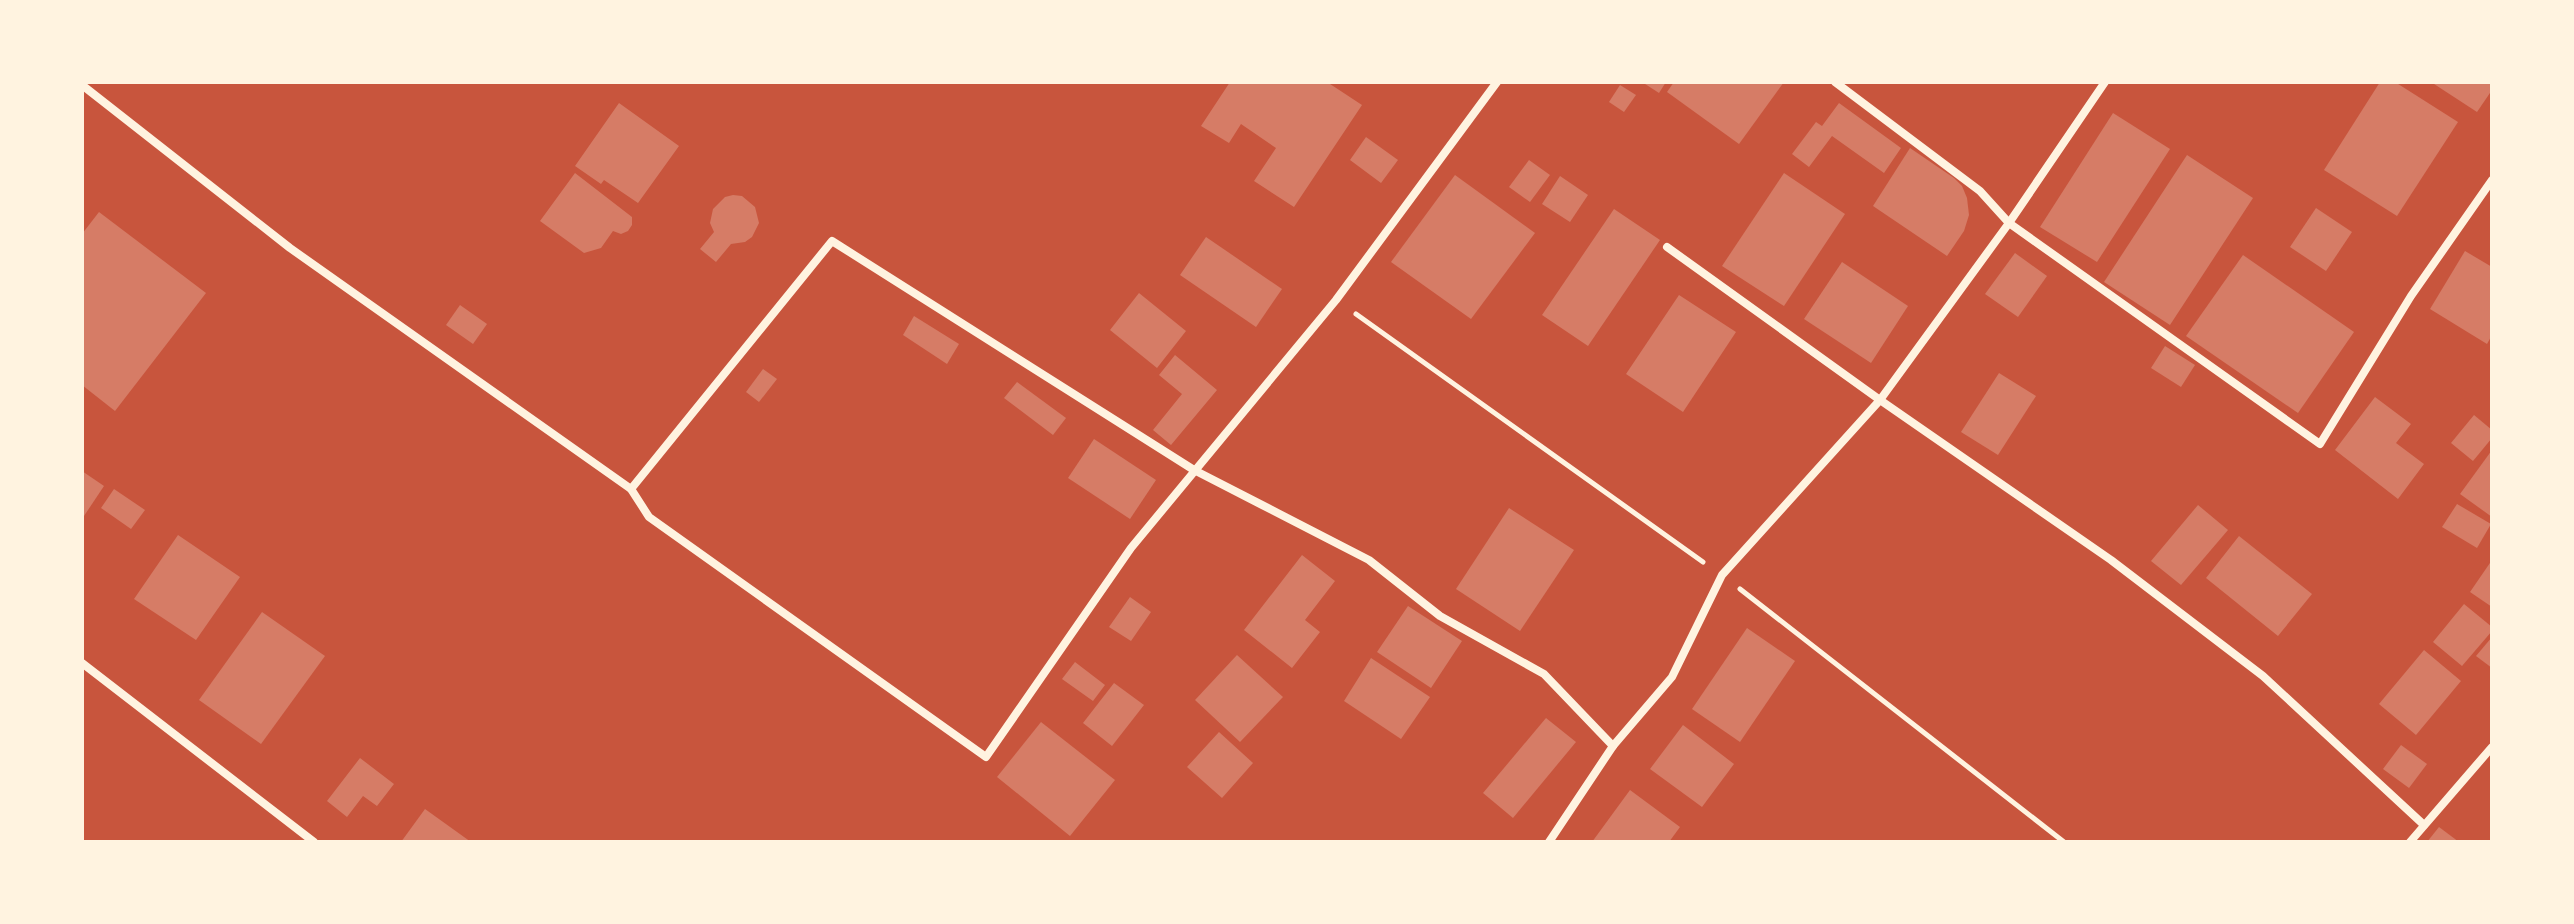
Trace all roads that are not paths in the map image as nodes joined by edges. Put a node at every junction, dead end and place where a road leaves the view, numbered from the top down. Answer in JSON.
{"nodes":[{"id":1,"x":1497,"y":82,"type":"edge"},
{"id":2,"x":1835,"y":82,"type":"edge"},
{"id":3,"x":2105,"y":82,"type":"edge"},
{"id":4,"x":82,"y":85,"type":"edge"},
{"id":5,"x":2492,"y":180,"type":"edge"},
{"id":6,"x":2009,"y":223,"type":"junction"},
{"id":7,"x":1667,"y":247,"type":"dead end"},
{"id":8,"x":1880,"y":400,"type":"junction"},
{"id":9,"x":1194,"y":470,"type":"junction"},
{"id":10,"x":631,"y":489,"type":"junction"},
{"id":11,"x":82,"y":663,"type":"edge"},
{"id":12,"x":1613,"y":746,"type":"junction"},
{"id":13,"x":2492,"y":747,"type":"edge"},
{"id":14,"x":2424,"y":825,"type":"junction"},
{"id":15,"x":314,"y":842,"type":"edge"},
{"id":16,"x":1549,"y":842,"type":"edge"},
{"id":17,"x":2410,"y":842,"type":"edge"}],
"edges":[{"from":1,"to":9,"type":"street"},
{"from":2,"to":6,"type":"street"},
{"from":3,"to":6,"type":"street"},
{"from":4,"to":10,"type":"street"},
{"from":5,"to":6,"type":"street"},
{"from":6,"to":8,"type":"street"},
{"from":7,"to":8,"type":"street"},
{"from":8,"to":12,"type":"street"},
{"from":8,"to":14,"type":"street"},
{"from":9,"to":10,"type":"street"},
{"from":9,"to":10,"type":"street"},
{"from":9,"to":12,"type":"street"},
{"from":11,"to":15,"type":"street"},
{"from":12,"to":16,"type":"street"},
{"from":13,"to":14,"type":"street"},
{"from":14,"to":17,"type":"street"}]}
